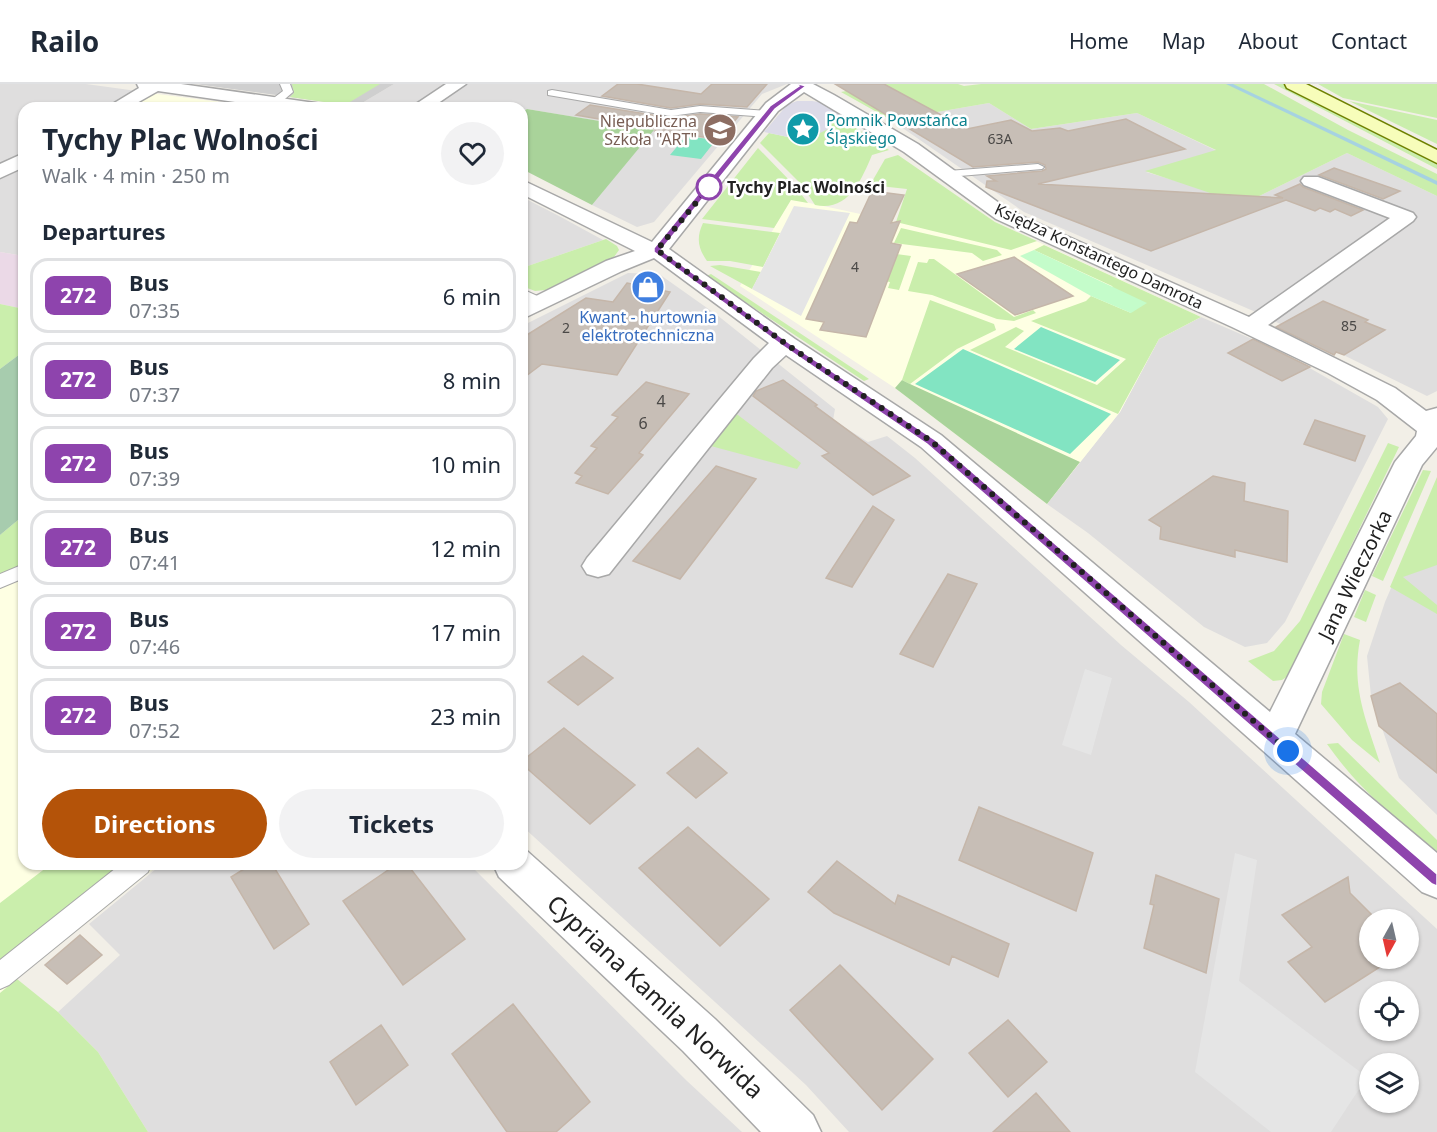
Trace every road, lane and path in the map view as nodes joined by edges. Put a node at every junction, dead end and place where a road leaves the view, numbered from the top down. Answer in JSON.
{"nodes":[{"id":1,"x":285,"y":84,"type":"edge"},
{"id":2,"x":458,"y":84,"type":"edge"},
{"id":3,"x":1293,"y":84,"type":"edge"},
{"id":4,"x":151,"y":85,"type":"edge"},
{"id":5,"x":801,"y":85,"type":"edge"},
{"id":6,"x":552,"y":93,"type":"dead end"},
{"id":7,"x":124,"y":102,"type":"edge"},
{"id":8,"x":275,"y":102,"type":"joint"},
{"id":9,"x":429,"y":102,"type":"edge"},
{"id":10,"x":767,"y":114,"type":"junction"},
{"id":11,"x":1437,"y":157,"type":"edge"},
{"id":12,"x":18,"y":162,"type":"edge"},
{"id":13,"x":1038,"y":167,"type":"dead end"},
{"id":14,"x":0,"y":172,"type":"edge"},
{"id":15,"x":948,"y":174,"type":"junction"},
{"id":16,"x":1311,"y":181,"type":"dead end"},
{"id":17,"x":528,"y":189,"type":"edge"},
{"id":18,"x":657,"y":250,"type":"junction"},
{"id":19,"x":528,"y":303,"type":"edge"},
{"id":20,"x":1251,"y":326,"type":"junction"},
{"id":21,"x":786,"y":344,"type":"junction"},
{"id":22,"x":1435,"y":426,"type":"edge"},
{"id":23,"x":598,"y":566,"type":"dead end"},
{"id":24,"x":18,"y":574,"type":"edge"},
{"id":25,"x":0,"y":581,"type":"edge"},
{"id":26,"x":1273,"y":737,"type":"junction"},
{"id":27,"x":132,"y":870,"type":"edge"},
{"id":28,"x":520,"y":870,"type":"edge"},
{"id":29,"x":1437,"y":879,"type":"edge"},
{"id":30,"x":0,"y":976,"type":"edge"},
{"id":31,"x":796,"y":1132,"type":"edge"}],
"edges":[{"from":1,"to":8,"type":"lane"},
{"from":2,"to":9,"type":"street"},
{"from":3,"to":11,"type":"street"},
{"from":4,"to":7,"type":"street"},
{"from":4,"to":8,"type":"street"},
{"from":5,"to":10,"type":"street"},
{"from":5,"to":15,"type":"street","name":"Księdza Konstantego Damrota"},
{"from":6,"to":10,"type":"lane"},
{"from":10,"to":18,"type":"street"},
{"from":12,"to":14,"type":"street"},
{"from":13,"to":15,"type":"lane"},
{"from":15,"to":20,"type":"street","name":"Księdza Konstantego Damrota"},
{"from":16,"to":20,"type":"street"},
{"from":17,"to":18,"type":"street"},
{"from":18,"to":19,"type":"street"},
{"from":18,"to":21,"type":"street"},
{"from":20,"to":22,"type":"street","name":"Księdza Konstantego Damrota"},
{"from":21,"to":23,"type":"street"},
{"from":21,"to":26,"type":"street"},
{"from":22,"to":26,"type":"street","name":"Jana Wieczorka"},
{"from":24,"to":25,"type":"lane"},
{"from":26,"to":29,"type":"street"},
{"from":27,"to":30,"type":"lane"},
{"from":28,"to":31,"type":"street","name":"Cypriana Kamila Norwida"}]}
